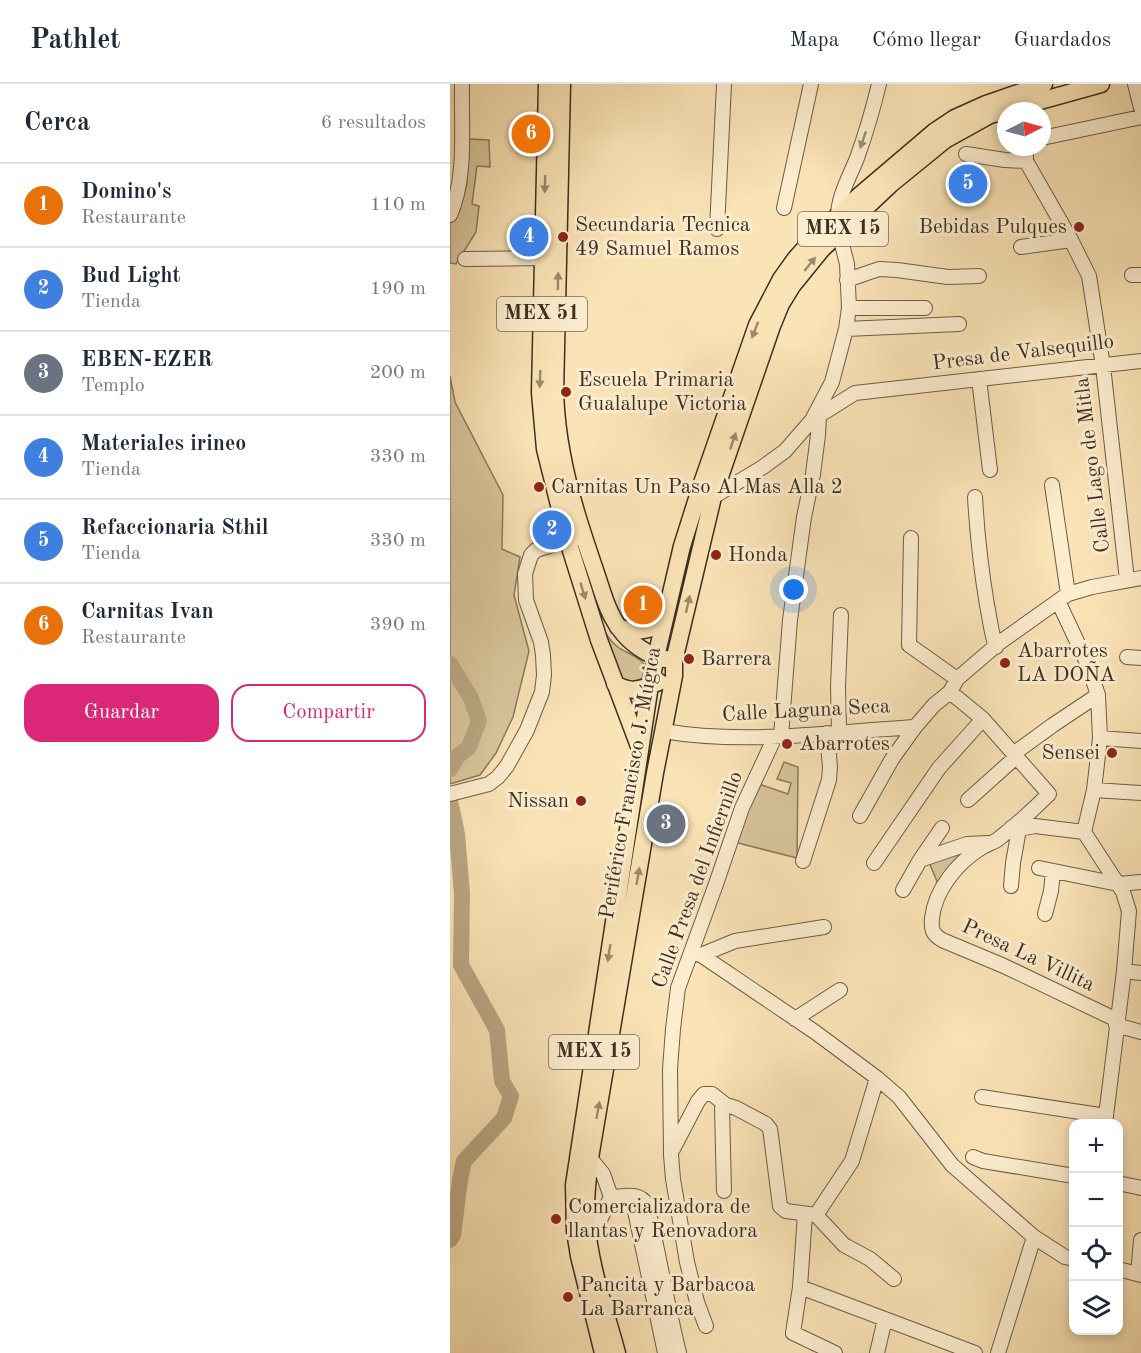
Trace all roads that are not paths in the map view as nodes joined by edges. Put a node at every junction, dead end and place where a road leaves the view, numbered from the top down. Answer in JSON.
{"nodes":[{"id":1,"x":462,"y":84,"type":"edge"},
{"id":2,"x":547,"y":84,"type":"edge"},
{"id":3,"x":562,"y":84,"type":"edge"},
{"id":4,"x":724,"y":84,"type":"edge"},
{"id":5,"x":811,"y":84,"type":"edge"},
{"id":6,"x":879,"y":84,"type":"edge"},
{"id":7,"x":1044,"y":84,"type":"edge"},
{"id":8,"x":1101,"y":84,"type":"edge"},
{"id":9,"x":1135,"y":84,"type":"edge"},
{"id":10,"x":1141,"y":108,"type":"edge"},
{"id":11,"x":1141,"y":117,"type":"edge"},
{"id":12,"x":1051,"y":136,"type":"edge"},
{"id":13,"x":966,"y":154,"type":"dead end"},
{"id":14,"x":1019,"y":156,"type":"edge"},
{"id":15,"x":1027,"y":156,"type":"edge"},
{"id":16,"x":784,"y":208,"type":"dead end"},
{"id":17,"x":450,"y":215,"type":"edge"},
{"id":18,"x":838,"y":224,"type":"junction"},
{"id":19,"x":717,"y":229,"type":"dead end"},
{"id":20,"x":1071,"y":240,"type":"junction"},
{"id":21,"x":1021,"y":247,"type":"dead end"},
{"id":22,"x":544,"y":258,"type":"junction"},
{"id":23,"x":465,"y":259,"type":"dead end"},
{"id":24,"x":979,"y":276,"type":"dead end"},
{"id":25,"x":847,"y":280,"type":"junction"},
{"id":26,"x":849,"y":308,"type":"junction"},
{"id":27,"x":925,"y":308,"type":"dead end"},
{"id":28,"x":959,"y":324,"type":"dead end"},
{"id":29,"x":846,"y":328,"type":"junction"},
{"id":30,"x":1141,"y":361,"type":"edge"},
{"id":31,"x":1103,"y":366,"type":"junction"},
{"id":32,"x":979,"y":380,"type":"junction"},
{"id":33,"x":816,"y":418,"type":"junction"},
{"id":34,"x":990,"y":470,"type":"dead end"},
{"id":35,"x":1052,"y":485,"type":"dead end"},
{"id":36,"x":707,"y":491,"type":"junction"},
{"id":37,"x":975,"y":497,"type":"dead end"},
{"id":38,"x":576,"y":538,"type":"junction"},
{"id":39,"x":911,"y":538,"type":"dead end"},
{"id":40,"x":1134,"y":579,"type":"edge"},
{"id":41,"x":1063,"y":598,"type":"junction"},
{"id":42,"x":668,"y":606,"type":"junction"},
{"id":43,"x":842,"y":615,"type":"dead end"},
{"id":44,"x":618,"y":627,"type":"junction"},
{"id":45,"x":996,"y":647,"type":"junction"},
{"id":46,"x":656,"y":657,"type":"junction"},
{"id":47,"x":1127,"y":657,"type":"dead end"},
{"id":48,"x":1141,"y":658,"type":"edge"},
{"id":49,"x":674,"y":669,"type":"junction"},
{"id":50,"x":957,"y":679,"type":"junction"},
{"id":51,"x":615,"y":684,"type":"junction"},
{"id":52,"x":650,"y":685,"type":"junction"},
{"id":53,"x":950,"y":692,"type":"junction"},
{"id":54,"x":1098,"y":695,"type":"junction"},
{"id":55,"x":983,"y":719,"type":"junction"},
{"id":56,"x":915,"y":727,"type":"junction"},
{"id":57,"x":663,"y":731,"type":"junction"},
{"id":58,"x":833,"y":732,"type":"junction"},
{"id":59,"x":779,"y":736,"type":"junction"},
{"id":60,"x":1101,"y":738,"type":"junction"},
{"id":61,"x":1141,"y":741,"type":"edge"},
{"id":62,"x":640,"y":750,"type":"junction"},
{"id":63,"x":1015,"y":755,"type":"junction"},
{"id":64,"x":655,"y":773,"type":"junction"},
{"id":65,"x":1094,"y":790,"type":"junction"},
{"id":66,"x":450,"y":794,"type":"edge"},
{"id":67,"x":1141,"y":794,"type":"edge"},
{"id":68,"x":968,"y":800,"type":"dead end"},
{"id":69,"x":1038,"y":805,"type":"junction"},
{"id":70,"x":860,"y":816,"type":"dead end"},
{"id":71,"x":1035,"y":826,"type":"junction"},
{"id":72,"x":942,"y":828,"type":"dead end"},
{"id":73,"x":1015,"y":829,"type":"junction"},
{"id":74,"x":1084,"y":832,"type":"junction"},
{"id":75,"x":993,"y":842,"type":"junction"},
{"id":76,"x":920,"y":860,"type":"junction"},
{"id":77,"x":803,"y":861,"type":"dead end"},
{"id":78,"x":874,"y":863,"type":"dead end"},
{"id":79,"x":1141,"y":882,"type":"edge"},
{"id":80,"x":1118,"y":884,"type":"junction"},
{"id":81,"x":1011,"y":886,"type":"dead end"},
{"id":82,"x":903,"y":890,"type":"dead end"},
{"id":83,"x":1045,"y":914,"type":"dead end"},
{"id":84,"x":1135,"y":919,"type":"edge"},
{"id":85,"x":824,"y":927,"type":"dead end"},
{"id":86,"x":696,"y":954,"type":"junction"},
{"id":87,"x":1124,"y":971,"type":"junction"},
{"id":88,"x":1141,"y":973,"type":"edge"},
{"id":89,"x":840,"y":990,"type":"dead end"},
{"id":90,"x":795,"y":1018,"type":"junction"},
{"id":91,"x":1117,"y":1023,"type":"junction"},
{"id":92,"x":1141,"y":1032,"type":"edge"},
{"id":93,"x":877,"y":1078,"type":"junction"},
{"id":94,"x":982,"y":1097,"type":"dead end"},
{"id":95,"x":726,"y":1105,"type":"junction"},
{"id":96,"x":1101,"y":1119,"type":"edge"},
{"id":97,"x":1106,"y":1119,"type":"edge"},
{"id":98,"x":671,"y":1153,"type":"junction"},
{"id":99,"x":973,"y":1157,"type":"dead end"},
{"id":100,"x":590,"y":1158,"type":"junction"},
{"id":101,"x":1069,"y":1175,"type":"edge"},
{"id":102,"x":1123,"y":1185,"type":"edge"},
{"id":103,"x":1141,"y":1188,"type":"edge"},
{"id":104,"x":724,"y":1191,"type":"dead end"},
{"id":105,"x":612,"y":1197,"type":"junction"},
{"id":106,"x":811,"y":1215,"type":"junction"},
{"id":107,"x":1034,"y":1237,"type":"junction"},
{"id":108,"x":588,"y":1239,"type":"junction"},
{"id":109,"x":1141,"y":1240,"type":"edge"},
{"id":110,"x":1069,"y":1258,"type":"edge"},
{"id":111,"x":1123,"y":1270,"type":"edge"},
{"id":112,"x":1140,"y":1274,"type":"edge"},
{"id":113,"x":894,"y":1279,"type":"dead end"},
{"id":114,"x":800,"y":1287,"type":"junction"},
{"id":115,"x":664,"y":1317,"type":"junction"},
{"id":116,"x":885,"y":1319,"type":"junction"},
{"id":117,"x":706,"y":1326,"type":"dead end"},
{"id":118,"x":601,"y":1349,"type":"edge"},
{"id":119,"x":617,"y":1353,"type":"edge"},
{"id":120,"x":666,"y":1353,"type":"edge"},
{"id":121,"x":679,"y":1353,"type":"edge"},
{"id":122,"x":835,"y":1353,"type":"edge"},
{"id":123,"x":877,"y":1353,"type":"edge"},
{"id":124,"x":975,"y":1353,"type":"edge"},
{"id":125,"x":998,"y":1353,"type":"edge"}],
"edges":[{"from":1,"to":17,"type":"street"},
{"from":2,"to":22,"type":"main road","number":"MEX 51","one_way":true},
{"from":38,"to":3,"type":"main road","number":"MEX 51","one_way":true},
{"from":4,"to":19,"type":"street"},
{"from":5,"to":16,"type":"street"},
{"from":6,"to":18,"type":"street","one_way":true},
{"from":7,"to":18,"type":"main road","name":"Periférico Francisco J. Múgica","number":"MEX 15"},
{"from":8,"to":18,"type":"main road","name":"Periférico Francisco J. Múgica","number":"MEX 15"},
{"from":9,"to":10,"type":"street"},
{"from":11,"to":12,"type":"street"},
{"from":13,"to":14,"type":"street"},
{"from":15,"to":20,"type":"street","name":"Calle Lago de Mitla"},
{"from":18,"to":25,"type":"street","name":"Calle Presa del Infiernillo"},
{"from":18,"to":36,"type":"main road","name":"Periférico Francisco J. Múgica","number":"MEX 15"},
{"from":20,"to":21,"type":"street"},
{"from":20,"to":31,"type":"street","name":"Calle Lago de Mitla"},
{"from":22,"to":23,"type":"street"},
{"from":22,"to":38,"type":"main road","number":"MEX 51","one_way":true},
{"from":24,"to":25,"type":"street"},
{"from":25,"to":26,"type":"street","name":"Calle Presa del Infiernillo"},
{"from":26,"to":27,"type":"street"},
{"from":26,"to":29,"type":"street","name":"Calle Presa del Infiernillo"},
{"from":28,"to":29,"type":"street"},
{"from":29,"to":33,"type":"street","name":"Calle Presa del Infiernillo"},
{"from":30,"to":31,"type":"street","name":"Presa de Valsequillo"},
{"from":31,"to":32,"type":"street","name":"Presa de Valsequillo"},
{"from":31,"to":40,"type":"street","name":"Calle Lago de Mitla"},
{"from":32,"to":33,"type":"street","name":"Presa de Valsequillo"},
{"from":32,"to":34,"type":"street"},
{"from":33,"to":36,"type":"street"},
{"from":33,"to":59,"type":"street","name":"Calle Presa del Infiernillo"},
{"from":35,"to":41,"type":"street"},
{"from":36,"to":42,"type":"main road","name":"Periférico Francisco J. Múgica","number":"MEX 15"},
{"from":49,"to":36,"type":"main road","name":"Periférico Francisco J. Múgica","number":"MEX 15","one_way":true},
{"from":37,"to":45,"type":"street"},
{"from":38,"to":44,"type":"main road","number":"MEX 51"},
{"from":38,"to":51,"type":"main road","number":"MEX 51","one_way":true},
{"from":38,"to":66,"type":"street"},
{"from":39,"to":50,"type":"street"},
{"from":40,"to":41,"type":"street"},
{"from":41,"to":45,"type":"street"},
{"from":41,"to":54,"type":"street"},
{"from":42,"to":44,"type":"main road"},
{"from":42,"to":46,"type":"main road","name":"Periférico Francisco J. Múgica","number":"MEX 15"},
{"from":43,"to":58,"type":"street"},
{"from":44,"to":46,"type":"main road","number":"MEX 51"},
{"from":45,"to":50,"type":"street"},
{"from":46,"to":49,"type":"main road","number":"MEX 51"},
{"from":46,"to":52,"type":"main road","name":"Periférico Francisco J. Múgica","number":"MEX 15"},
{"from":47,"to":48,"type":"street"},
{"from":49,"to":52,"type":"main road"},
{"from":49,"to":57,"type":"main road","name":"Periférico Francisco J. Múgica","number":"MEX 15"},
{"from":50,"to":53,"type":"street"},
{"from":51,"to":52,"type":"main road"},
{"from":51,"to":62,"type":"main road","number":"MEX 51"},
{"from":52,"to":62,"type":"main road","name":"Periférico Francisco J. Múgica","number":"MEX 15"},
{"from":53,"to":55,"type":"street"},
{"from":53,"to":56,"type":"street"},
{"from":54,"to":60,"type":"street"},
{"from":54,"to":63,"type":"street"},
{"from":55,"to":63,"type":"street"},
{"from":55,"to":78,"type":"street"},
{"from":56,"to":58,"type":"street","name":"Calle Laguna Seca"},
{"from":56,"to":70,"type":"street"},
{"from":57,"to":59,"type":"street","name":"Calle Laguna Seca"},
{"from":57,"to":64,"type":"main road","name":"Periférico Francisco J. Múgica","number":"MEX 15"},
{"from":58,"to":59,"type":"street","name":"Calle Laguna Seca"},
{"from":58,"to":77,"type":"street"},
{"from":59,"to":86,"type":"street","name":"Calle Presa del Infiernillo"},
{"from":60,"to":61,"type":"street"},
{"from":60,"to":65,"type":"street"},
{"from":62,"to":64,"type":"main road","number":"MEX 51"},
{"from":62,"to":118,"type":"main road","name":"Periférico Francisco J. Múgica","number":"MEX 15","one_way":true},
{"from":63,"to":68,"type":"street"},
{"from":63,"to":69,"type":"street","name":"Presa La Villita"},
{"from":100,"to":64,"type":"main road","name":"Periférico Francisco J. Múgica","number":"MEX 15","one_way":true},
{"from":65,"to":67,"type":"street"},
{"from":65,"to":74,"type":"street"},
{"from":69,"to":71,"type":"street"},
{"from":69,"to":73,"type":"street","name":"Presa La Villita"},
{"from":71,"to":73,"type":"street"},
{"from":71,"to":74,"type":"street"},
{"from":72,"to":76,"type":"street"},
{"from":73,"to":75,"type":"street","name":"Presa La Villita"},
{"from":73,"to":81,"type":"street"},
{"from":74,"to":80,"type":"street"},
{"from":75,"to":76,"type":"street"},
{"from":75,"to":91,"type":"street","name":"Presa La Villita"},
{"from":76,"to":82,"type":"street"},
{"from":79,"to":80,"type":"street"},
{"from":80,"to":83,"type":"street"},
{"from":80,"to":84,"type":"street"},
{"from":84,"to":87,"type":"street"},
{"from":85,"to":86,"type":"street"},
{"from":86,"to":90,"type":"street"},
{"from":86,"to":98,"type":"street","name":"Calle Presa del Infiernillo"},
{"from":87,"to":88,"type":"street"},
{"from":87,"to":91,"type":"street"},
{"from":89,"to":90,"type":"street"},
{"from":90,"to":93,"type":"street"},
{"from":91,"to":92,"type":"street"},
{"from":91,"to":97,"type":"street"},
{"from":93,"to":106,"type":"street"},
{"from":93,"to":107,"type":"street"},
{"from":94,"to":96,"type":"street"},
{"from":95,"to":98,"type":"street"},
{"from":95,"to":104,"type":"street"},
{"from":95,"to":106,"type":"street"},
{"from":98,"to":117,"type":"street","name":"Calle Presa del Infiernillo"},
{"from":99,"to":101,"type":"street"},
{"from":100,"to":105,"type":"street"},
{"from":100,"to":108,"type":"main road","name":"Periférico Francisco J. Múgica","number":"MEX 15"},
{"from":102,"to":103,"type":"street"},
{"from":105,"to":108,"type":"street"},
{"from":105,"to":115,"type":"street"},
{"from":106,"to":113,"type":"street"},
{"from":106,"to":114,"type":"street"},
{"from":107,"to":110,"type":"street"},
{"from":107,"to":125,"type":"street"},
{"from":108,"to":119,"type":"main road","name":"Periférico Francisco J. Múgica","number":"MEX 15"},
{"from":109,"to":112,"type":"street"},
{"from":111,"to":112,"type":"street"},
{"from":114,"to":116,"type":"street"},
{"from":114,"to":122,"type":"street"},
{"from":115,"to":120,"type":"street"},
{"from":115,"to":121,"type":"street"},
{"from":116,"to":123,"type":"street"},
{"from":116,"to":124,"type":"street"}]}
